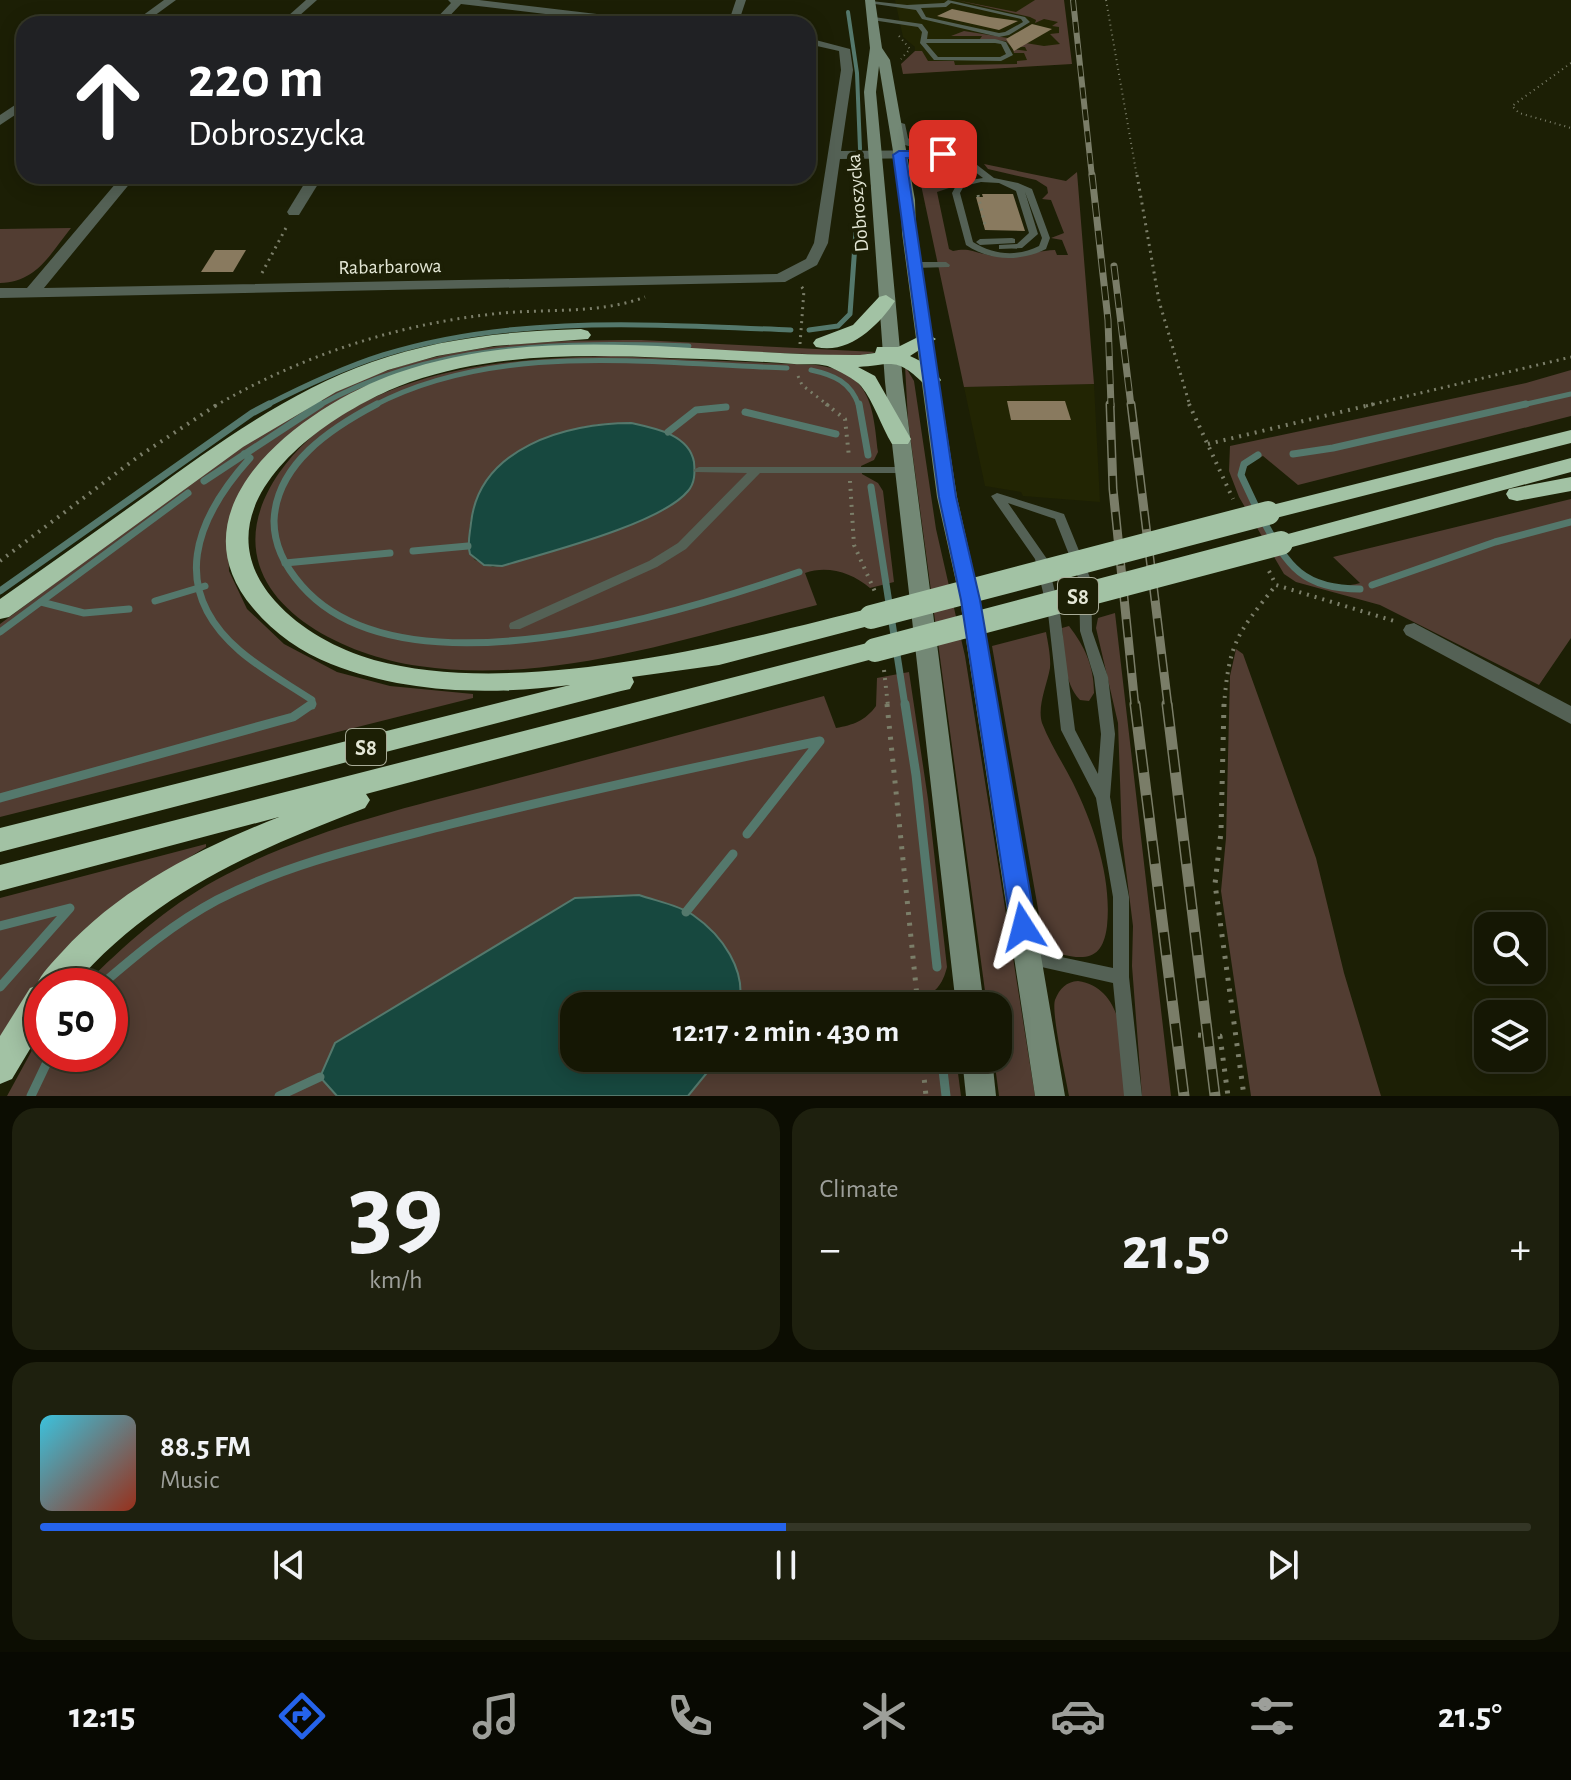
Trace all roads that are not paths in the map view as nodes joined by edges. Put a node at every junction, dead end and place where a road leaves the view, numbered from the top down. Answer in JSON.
{"nodes":[{"id":1,"x":171,"y":0,"type":"edge"},
{"id":2,"x":312,"y":0,"type":"edge"},
{"id":3,"x":456,"y":0,"type":"edge"},
{"id":4,"x":871,"y":2,"type":"edge"},
{"id":5,"x":909,"y":6,"type":"junction"},
{"id":6,"x":148,"y":16,"type":"edge"},
{"id":7,"x":293,"y":16,"type":"edge"},
{"id":8,"x":443,"y":16,"type":"edge"},
{"id":9,"x":563,"y":16,"type":"edge"},
{"id":10,"x":874,"y":19,"type":"junction"},
{"id":11,"x":950,"y":24,"type":"junction"},
{"id":12,"x":962,"y":27,"type":"junction"},
{"id":13,"x":936,"y":32,"type":"junction"},
{"id":14,"x":924,"y":36,"type":"junction"},
{"id":15,"x":816,"y":42,"type":"edge"},
{"id":16,"x":876,"y":48,"type":"junction"},
{"id":17,"x":887,"y":80,"type":"junction"},
{"id":18,"x":943,"y":154,"type":"junction"},
{"id":19,"x":835,"y":155,"type":"junction"},
{"id":20,"x":876,"y":155,"type":"junction"},
{"id":21,"x":899,"y":155,"type":"junction"},
{"id":22,"x":976,"y":168,"type":"junction"},
{"id":23,"x":992,"y":180,"type":"junction"},
{"id":24,"x":122,"y":184,"type":"edge"},
{"id":25,"x":311,"y":184,"type":"edge"},
{"id":26,"x":961,"y":184,"type":"junction"},
{"id":27,"x":1014,"y":185,"type":"junction"},
{"id":28,"x":294,"y":212,"type":"road end"},
{"id":29,"x":968,"y":239,"type":"junction"},
{"id":30,"x":914,"y":265,"type":"junction"},
{"id":31,"x":946,"y":265,"type":"dead end"},
{"id":32,"x":32,"y":292,"type":"junction"},
{"id":33,"x":0,"y":293,"type":"edge"},
{"id":34,"x":886,"y":301,"type":"junction"},
{"id":35,"x":926,"y":339,"type":"junction"},
{"id":36,"x":800,"y":350,"type":"junction"},
{"id":37,"x":824,"y":351,"type":"junction"},
{"id":38,"x":892,"y":355,"type":"junction"},
{"id":39,"x":931,"y":380,"type":"junction"},
{"id":40,"x":1571,"y":430,"type":"edge"},
{"id":41,"x":1571,"y":436,"type":"edge"},
{"id":42,"x":900,"y":439,"type":"junction"},
{"id":43,"x":1500,"y":454,"type":"junction"},
{"id":44,"x":1571,"y":465,"type":"edge"},
{"id":45,"x":699,"y":470,"type":"dead end"},
{"id":46,"x":757,"y":470,"type":"junction"},
{"id":47,"x":903,"y":470,"type":"junction"},
{"id":48,"x":1571,"y":484,"type":"edge"},
{"id":49,"x":1353,"y":523,"type":"junction"},
{"id":50,"x":0,"y":611,"type":"edge"},
{"id":51,"x":515,"y":626,"type":"dead end"},
{"id":52,"x":1414,"y":630,"type":"road end"},
{"id":53,"x":732,"y":653,"type":"junction"},
{"id":54,"x":1571,"y":716,"type":"edge"},
{"id":55,"x":472,"y":755,"type":"junction"},
{"id":56,"x":1103,"y":797,"type":"junction"},
{"id":57,"x":0,"y":840,"type":"edge"},
{"id":58,"x":0,"y":878,"type":"edge"},
{"id":59,"x":1028,"y":957,"type":"junction"},
{"id":60,"x":70,"y":968,"type":"edge"},
{"id":61,"x":1121,"y":977,"type":"junction"},
{"id":62,"x":968,"y":992,"type":"edge"},
{"id":63,"x":24,"y":1028,"type":"edge"},
{"id":64,"x":0,"y":1068,"type":"edge"},
{"id":65,"x":978,"y":1072,"type":"edge"},
{"id":66,"x":981,"y":1096,"type":"edge"},
{"id":67,"x":1050,"y":1096,"type":"edge"},
{"id":68,"x":1133,"y":1096,"type":"edge"}],
"edges":[{"from":1,"to":6,"type":"street"},
{"from":2,"to":7,"type":"street"},
{"from":3,"to":8,"type":"street"},
{"from":3,"to":9,"type":"street"},
{"from":4,"to":5,"type":"lane"},
{"from":4,"to":10,"type":"main road","name":"Dobroszycka"},
{"from":5,"to":11,"type":"lane"},
{"from":5,"to":12,"type":"lane"},
{"from":10,"to":14,"type":"lane"},
{"from":10,"to":16,"type":"main road","name":"Dobroszycka"},
{"from":11,"to":12,"type":"lane"},
{"from":11,"to":13,"type":"lane"},
{"from":12,"to":13,"type":"lane"},
{"from":13,"to":14,"type":"lane"},
{"from":14,"to":14,"type":"lane"},
{"from":15,"to":19,"type":"street"},
{"from":16,"to":17,"type":"main road","name":"Dobroszycka"},
{"from":16,"to":20,"type":"main road","name":"Dobroszycka"},
{"from":17,"to":18,"type":"lane","name":"Dobroszycka"},
{"from":17,"to":21,"type":"main road","name":"Dobroszycka"},
{"from":18,"to":21,"type":"street","name":"Dobroszycka"},
{"from":18,"to":22,"type":"lane","name":"Dobroszycka"},
{"from":19,"to":20,"type":"street"},
{"from":19,"to":32,"type":"street","name":"Rabarbarowa"},
{"from":20,"to":21,"type":"street"},
{"from":20,"to":34,"type":"main road","name":"Dobroszycka"},
{"from":21,"to":30,"type":"main road","name":"Dobroszycka"},
{"from":22,"to":23,"type":"lane","name":"Dobroszycka"},
{"from":22,"to":26,"type":"lane"},
{"from":23,"to":26,"type":"lane"},
{"from":23,"to":27,"type":"lane"},
{"from":24,"to":32,"type":"street"},
{"from":25,"to":28,"type":"street"},
{"from":26,"to":29,"type":"lane"},
{"from":27,"to":29,"type":"lane"},
{"from":27,"to":29,"type":"lane"},
{"from":30,"to":31,"type":"lane"},
{"from":30,"to":35,"type":"main road","name":"Dobroszycka"},
{"from":32,"to":33,"type":"street","name":"Rabarbarowa"},
{"from":34,"to":37,"type":"highway"},
{"from":34,"to":38,"type":"main road","name":"Dobroszycka"},
{"from":35,"to":38,"type":"highway"},
{"from":35,"to":39,"type":"main road","name":"Dobroszycka"},
{"from":36,"to":37,"type":"highway"},
{"from":36,"to":50,"type":"highway"},
{"from":36,"to":53,"type":"highway"},
{"from":37,"to":38,"type":"highway"},
{"from":37,"to":42,"type":"highway"},
{"from":38,"to":39,"type":"highway"},
{"from":38,"to":42,"type":"main road","name":"Dobroszycka"},
{"from":39,"to":59,"type":"main road","name":"Dobroszycka"},
{"from":40,"to":43,"type":"highway"},
{"from":41,"to":43,"type":"highway","number":"S8"},
{"from":42,"to":47,"type":"main road","name":"Dobroszycka"},
{"from":43,"to":53,"type":"highway","number":"S8","bridge":true},
{"from":44,"to":49,"type":"highway","number":"S8"},
{"from":45,"to":46,"type":"lane"},
{"from":46,"to":47,"type":"lane"},
{"from":46,"to":51,"type":"lane"},
{"from":47,"to":62,"type":"main road","name":"Dobroszycka"},
{"from":48,"to":49,"type":"highway"},
{"from":49,"to":55,"type":"highway","number":"S8","bridge":true},
{"from":52,"to":54,"type":"street"},
{"from":53,"to":57,"type":"highway","number":"S8"},
{"from":55,"to":58,"type":"highway","number":"S8"},
{"from":55,"to":60,"type":"highway"},
{"from":56,"to":56,"type":"lane"},
{"from":56,"to":61,"type":"lane"},
{"from":59,"to":61,"type":"lane"},
{"from":59,"to":67,"type":"main road","name":"Dobroszycka"},
{"from":61,"to":68,"type":"lane"},
{"from":63,"to":64,"type":"highway"},
{"from":65,"to":66,"type":"main road"}]}
